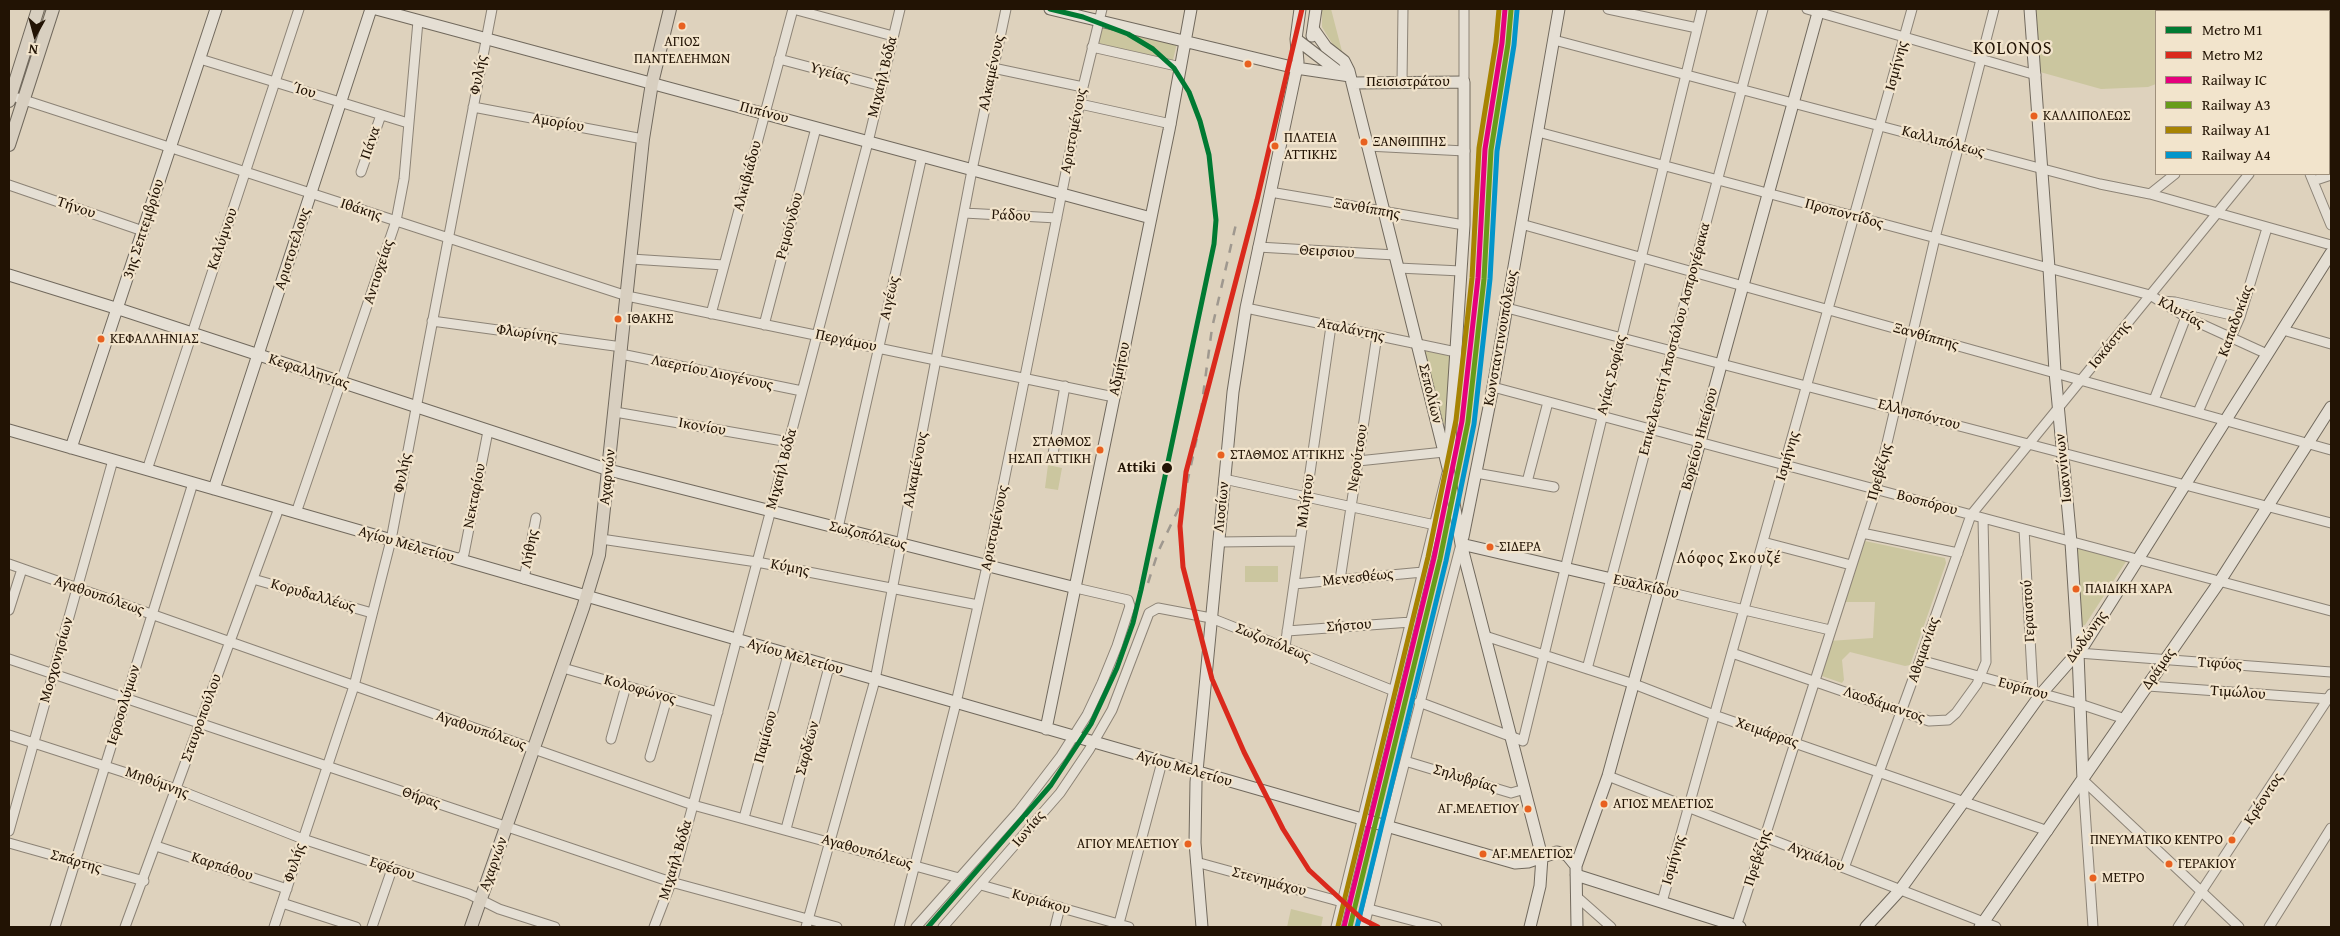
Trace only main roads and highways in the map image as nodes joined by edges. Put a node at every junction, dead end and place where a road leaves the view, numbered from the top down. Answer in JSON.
{"nodes":[{"id":1,"x":38,"y":9,"type":"edge"},
{"id":2,"x":53,"y":9,"type":"edge"},
{"id":3,"x":670,"y":9,"type":"edge"},
{"id":4,"x":9,"y":97,"type":"edge"},
{"id":5,"x":9,"y":145,"type":"edge"},
{"id":6,"x":471,"y":927,"type":"edge"}],
"edges":[{"from":1,"to":4,"type":"main road"},
{"from":2,"to":5,"type":"main road"},
{"from":3,"to":6,"type":"main road","name":"Αχαρνών"}]}
